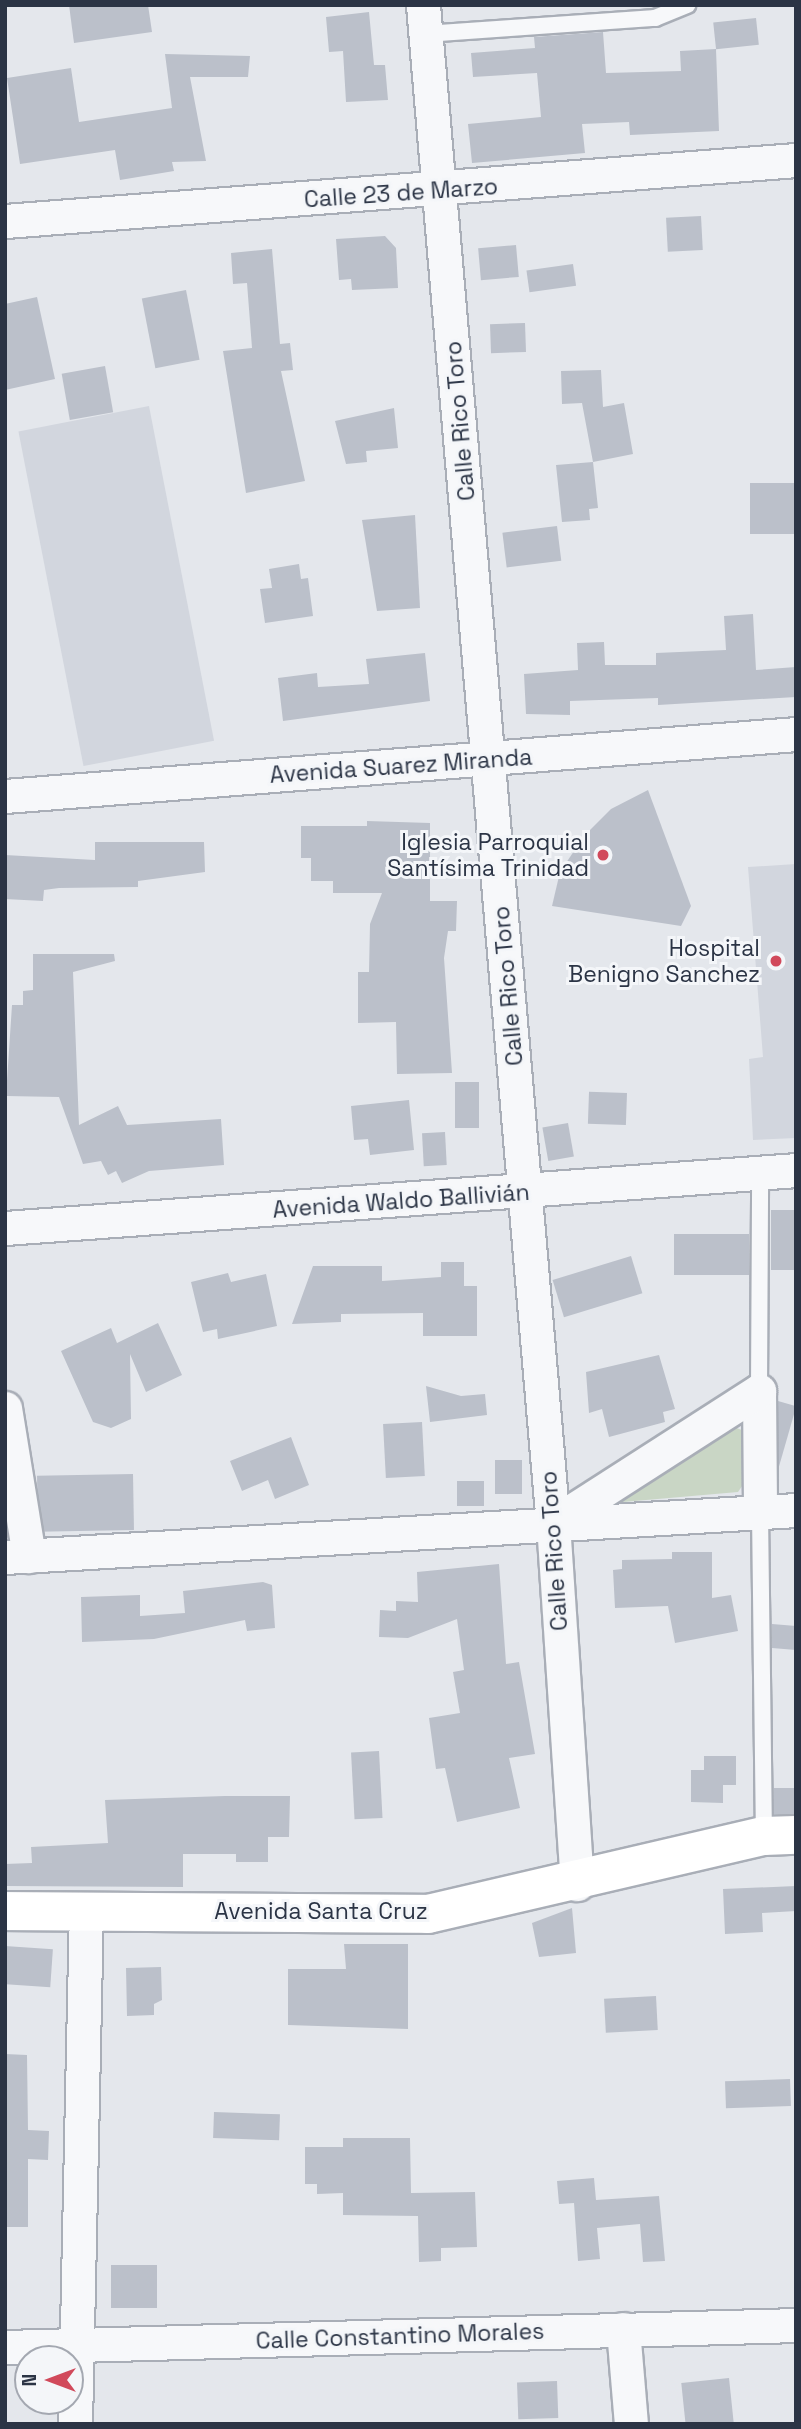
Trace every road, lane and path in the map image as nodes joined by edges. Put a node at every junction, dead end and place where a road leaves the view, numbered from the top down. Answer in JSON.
{"nodes":[{"id":1,"x":688,"y":5,"type":"edge"},
{"id":2,"x":424,"y":19,"type":"edge"},
{"id":3,"x":796,"y":160,"type":"edge"},
{"id":4,"x":440,"y":190,"type":"junction"},
{"id":5,"x":5,"y":221,"type":"edge"},
{"id":6,"x":796,"y":734,"type":"edge"},
{"id":7,"x":489,"y":760,"type":"junction"},
{"id":8,"x":5,"y":796,"type":"edge"},
{"id":9,"x":796,"y":1170,"type":"edge"},
{"id":10,"x":760,"y":1172,"type":"junction"},
{"id":11,"x":525,"y":1194,"type":"junction"},
{"id":12,"x":5,"y":1227,"type":"edge"},
{"id":13,"x":759,"y":1391,"type":"junction"},
{"id":14,"x":5,"y":1408,"type":"edge"},
{"id":15,"x":796,"y":1510,"type":"edge"},
{"id":16,"x":760,"y":1512,"type":"junction"},
{"id":17,"x":552,"y":1523,"type":"junction"},
{"id":18,"x":17,"y":1556,"type":"edge"},
{"id":19,"x":780,"y":1835,"type":"edge"},
{"id":20,"x":576,"y":1884,"type":"junction"},
{"id":21,"x":86,"y":1909,"type":"junction"},
{"id":22,"x":5,"y":1911,"type":"edge"},
{"id":23,"x":796,"y":2325,"type":"edge"},
{"id":24,"x":623,"y":2329,"type":"junction"},
{"id":25,"x":72,"y":2345,"type":"edge"},
{"id":26,"x":84,"y":2346,"type":"edge"},
{"id":27,"x":631,"y":2424,"type":"edge"}],
"edges":[{"from":1,"to":2,"type":"lane"},
{"from":2,"to":4,"type":"street","name":"Calle Rico Toro"},
{"from":3,"to":4,"type":"street","name":"Calle 23 de Marzo"},
{"from":4,"to":5,"type":"street","name":"Calle 23 de Marzo"},
{"from":4,"to":7,"type":"street","name":"Calle Rico Toro"},
{"from":6,"to":7,"type":"street","name":"Avenida Suarez Miranda"},
{"from":7,"to":8,"type":"street","name":"Avenida Suarez Miranda"},
{"from":7,"to":11,"type":"street","name":"Calle Rico Toro"},
{"from":9,"to":10,"type":"street","name":"Avenida Waldo Ballivián"},
{"from":10,"to":11,"type":"street","name":"Avenida Waldo Ballivián"},
{"from":10,"to":13,"type":"lane"},
{"from":11,"to":12,"type":"street","name":"Avenida Waldo Ballivián"},
{"from":11,"to":17,"type":"street","name":"Calle Rico Toro"},
{"from":13,"to":16,"type":"street"},
{"from":13,"to":17,"type":"street"},
{"from":14,"to":18,"type":"street"},
{"from":15,"to":16,"type":"street"},
{"from":16,"to":17,"type":"street"},
{"from":16,"to":19,"type":"lane"},
{"from":17,"to":18,"type":"street"},
{"from":17,"to":20,"type":"street","name":"Calle Rico Toro"},
{"from":19,"to":20,"type":"main road","name":"Avenida Santa Cruz"},
{"from":20,"to":21,"type":"main road","name":"Avenida Santa Cruz"},
{"from":21,"to":22,"type":"main road","name":"Avenida Santa Cruz"},
{"from":21,"to":25,"type":"street"},
{"from":23,"to":24,"type":"street","name":"Calle Constantino Morales"},
{"from":24,"to":26,"type":"street","name":"Calle Constantino Morales"},
{"from":24,"to":27,"type":"street"}]}
